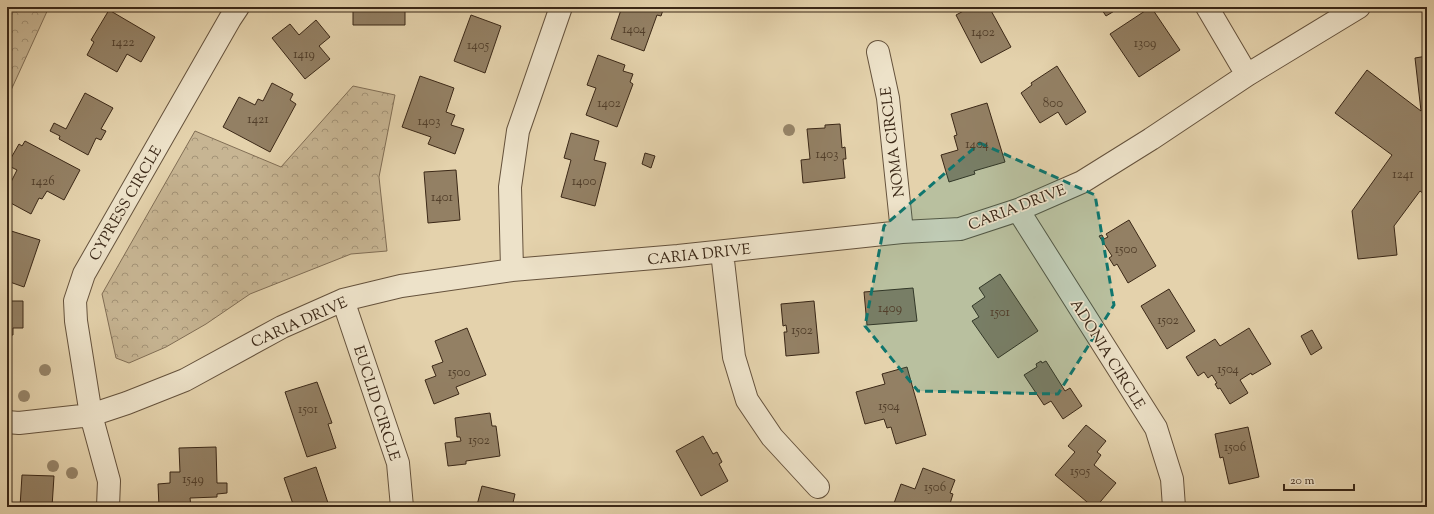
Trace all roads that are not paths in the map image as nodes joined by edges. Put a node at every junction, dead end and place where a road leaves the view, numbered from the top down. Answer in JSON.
{"nodes":[{"id":1,"x":238,"y":7,"type":"edge"},
{"id":2,"x":561,"y":7,"type":"edge"},
{"id":3,"x":1207,"y":7,"type":"edge"},
{"id":4,"x":1359,"y":7,"type":"edge"},
{"id":5,"x":878,"y":52,"type":"dead end"},
{"id":6,"x":1248,"y":75,"type":"junction"},
{"id":7,"x":1018,"y":210,"type":"junction"},
{"id":8,"x":902,"y":232,"type":"junction"},
{"id":9,"x":722,"y":252,"type":"junction"},
{"id":10,"x":512,"y":270,"type":"junction"},
{"id":11,"x":343,"y":300,"type":"junction"},
{"id":12,"x":91,"y":415,"type":"junction"},
{"id":13,"x":7,"y":422,"type":"edge"},
{"id":14,"x":818,"y":487,"type":"dead end"},
{"id":15,"x":108,"y":507,"type":"edge"},
{"id":16,"x":402,"y":507,"type":"edge"},
{"id":17,"x":1174,"y":507,"type":"edge"}],
"edges":[{"from":1,"to":12,"type":"street","name":"CYPRESS CIRCLE"},
{"from":2,"to":10,"type":"street"},
{"from":3,"to":6,"type":"street"},
{"from":4,"to":6,"type":"street","name":"CARIA DRIVE"},
{"from":5,"to":8,"type":"street","name":"NOMA CIRCLE"},
{"from":6,"to":7,"type":"street","name":"CARIA DRIVE"},
{"from":7,"to":8,"type":"street","name":"CARIA DRIVE"},
{"from":7,"to":17,"type":"street","name":"ADONIA CIRCLE"},
{"from":8,"to":9,"type":"street","name":"CARIA DRIVE"},
{"from":9,"to":10,"type":"street","name":"CARIA DRIVE"},
{"from":9,"to":14,"type":"street"},
{"from":10,"to":11,"type":"street","name":"CARIA DRIVE"},
{"from":11,"to":12,"type":"street","name":"CARIA DRIVE"},
{"from":11,"to":16,"type":"street","name":"EUCLID CIRCLE"},
{"from":12,"to":13,"type":"street","name":"CARIA DRIVE"},
{"from":12,"to":15,"type":"street"}]}
